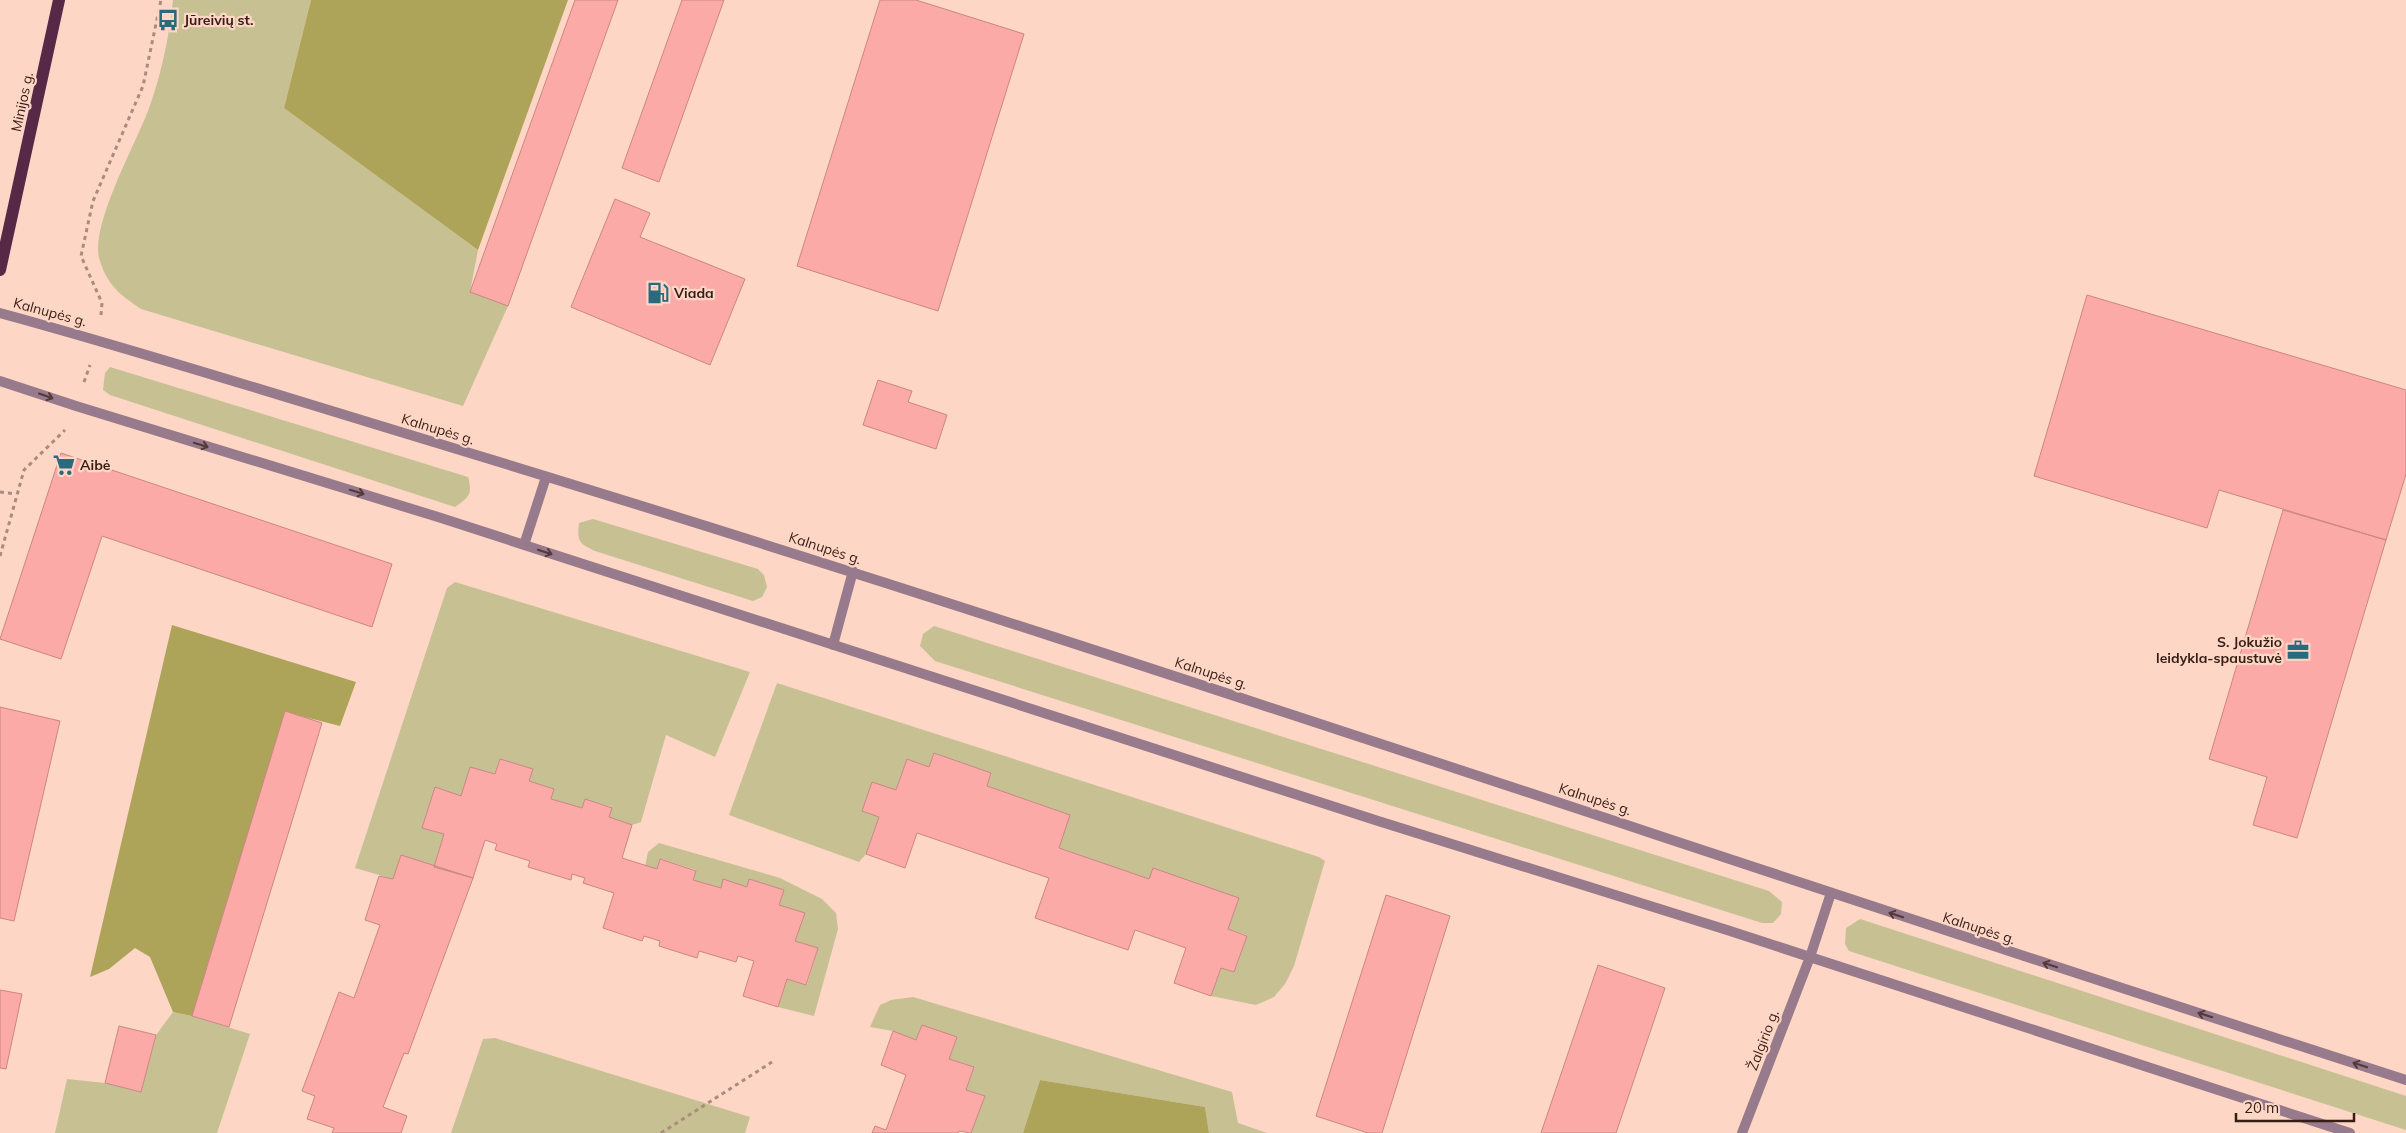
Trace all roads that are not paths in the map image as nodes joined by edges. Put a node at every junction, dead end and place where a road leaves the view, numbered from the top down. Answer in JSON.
{"nodes":[{"id":1,"x":60,"y":0,"type":"edge"},
{"id":2,"x":0,"y":270,"type":"edge"},
{"id":3,"x":0,"y":313,"type":"edge"},
{"id":4,"x":0,"y":381,"type":"edge"},
{"id":5,"x":546,"y":477,"type":"junction"},
{"id":6,"x":524,"y":545,"type":"junction"},
{"id":7,"x":853,"y":571,"type":"junction"},
{"id":8,"x":833,"y":645,"type":"junction"},
{"id":9,"x":1831,"y":894,"type":"junction"},
{"id":10,"x":1810,"y":957,"type":"junction"},
{"id":11,"x":2406,"y":1080,"type":"edge"},
{"id":12,"x":1742,"y":1133,"type":"edge"},
{"id":13,"x":2350,"y":1133,"type":"edge"}],
"edges":[{"from":1,"to":2,"type":"main road","name":"Minijos g."},
{"from":3,"to":5,"type":"street","name":"Kalnupės g."},
{"from":4,"to":6,"type":"street","one_way":true},
{"from":5,"to":6,"type":"street"},
{"from":5,"to":7,"type":"street","name":"Kalnupės g."},
{"from":6,"to":8,"type":"street","one_way":true},
{"from":7,"to":8,"type":"street"},
{"from":7,"to":9,"type":"street","name":"Kalnupės g."},
{"from":8,"to":10,"type":"street"},
{"from":9,"to":10,"type":"street","name":"Žalgirio g."},
{"from":11,"to":9,"type":"street","name":"Kalnupės g.","one_way":true},
{"from":10,"to":12,"type":"street","name":"Žalgirio g."},
{"from":10,"to":13,"type":"street"}]}
